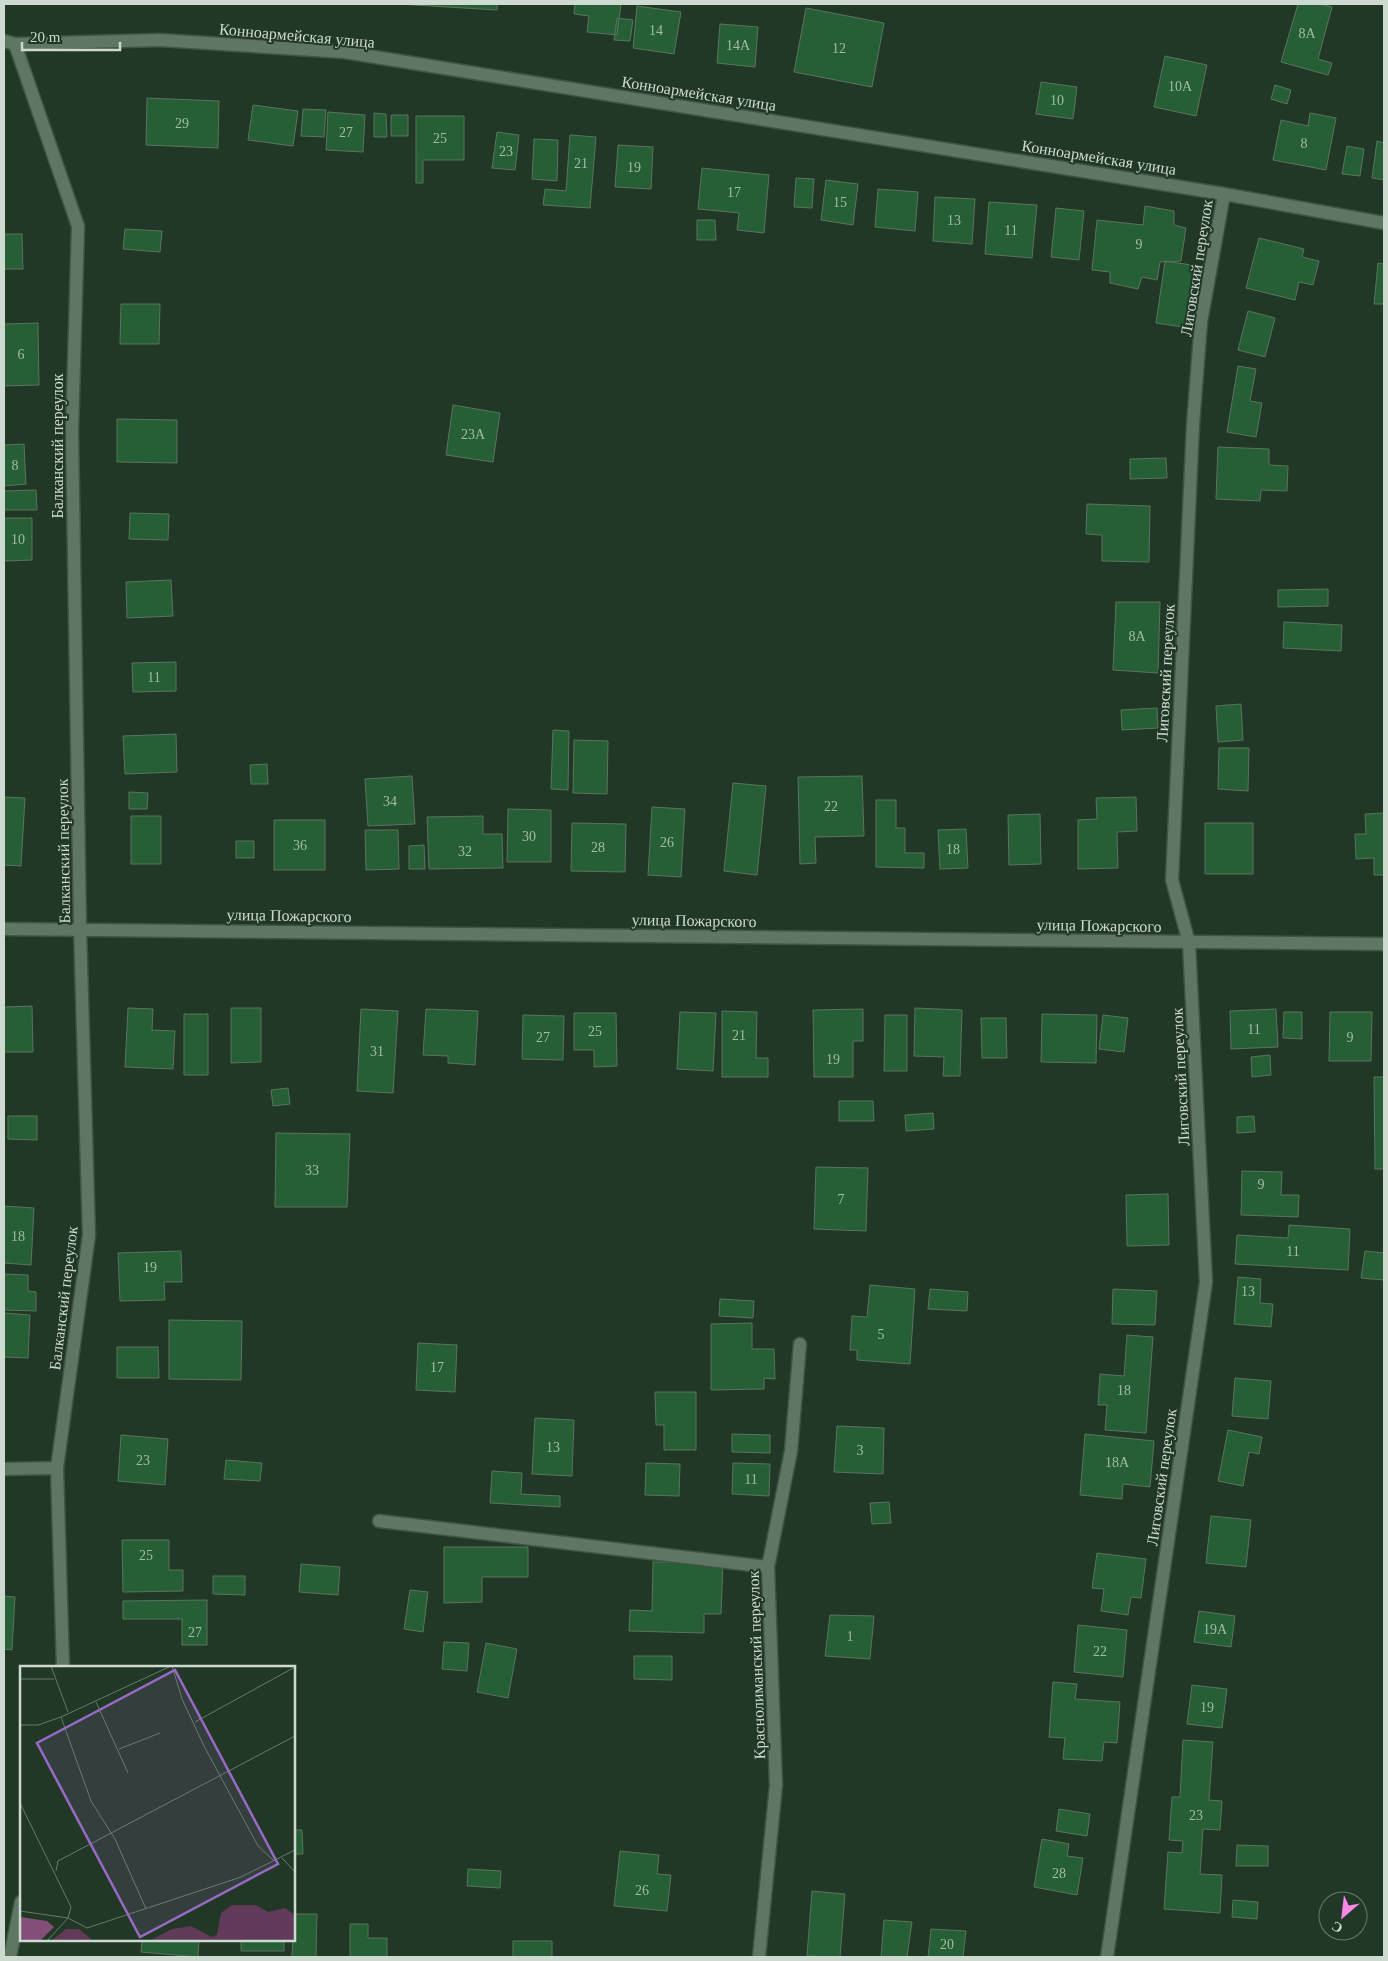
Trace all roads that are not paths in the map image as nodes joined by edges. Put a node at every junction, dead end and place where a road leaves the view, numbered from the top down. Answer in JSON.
{"nodes":[{"id":1,"x":9,"y":42,"type":"edge"},
{"id":2,"x":1224,"y":194,"type":"junction"},
{"id":3,"x":1384,"y":223,"type":"edge"},
{"id":4,"x":80,"y":928,"type":"junction"},
{"id":5,"x":4,"y":929,"type":"edge"},
{"id":6,"x":1189,"y":943,"type":"junction"},
{"id":7,"x":1384,"y":944,"type":"edge"},
{"id":8,"x":800,"y":1344,"type":"dead end"},
{"id":9,"x":57,"y":1468,"type":"junction"},
{"id":10,"x":4,"y":1469,"type":"edge"},
{"id":11,"x":379,"y":1522,"type":"dead end"},
{"id":12,"x":768,"y":1567,"type":"junction"},
{"id":13,"x":62,"y":1666,"type":"edge"},
{"id":14,"x":20,"y":1907,"type":"edge"},
{"id":15,"x":10,"y":1957,"type":"edge"},
{"id":16,"x":759,"y":1957,"type":"edge"},
{"id":17,"x":1107,"y":1957,"type":"edge"}],
"edges":[{"from":1,"to":2,"type":"street","name":"Конноармейская улица"},
{"from":1,"to":4,"type":"street","name":"Балканский переулок"},
{"from":2,"to":3,"type":"street","name":"Конноармейская улица"},
{"from":2,"to":6,"type":"street","name":"Лиговский переулок"},
{"from":4,"to":5,"type":"street","name":"улица Пожарского"},
{"from":4,"to":6,"type":"street","name":"улица Пожарского"},
{"from":4,"to":9,"type":"street","name":"Балканский переулок"},
{"from":6,"to":7,"type":"street","name":"улица Пожарского"},
{"from":6,"to":17,"type":"street","name":"Лиговский переулок"},
{"from":8,"to":12,"type":"street","name":"Краснолиманский переулок"},
{"from":9,"to":10,"type":"street"},
{"from":9,"to":13,"type":"street","name":"Балканский переулок"},
{"from":11,"to":12,"type":"street"},
{"from":12,"to":16,"type":"street","name":"Краснолиманский переулок"},
{"from":14,"to":15,"type":"street"}]}
